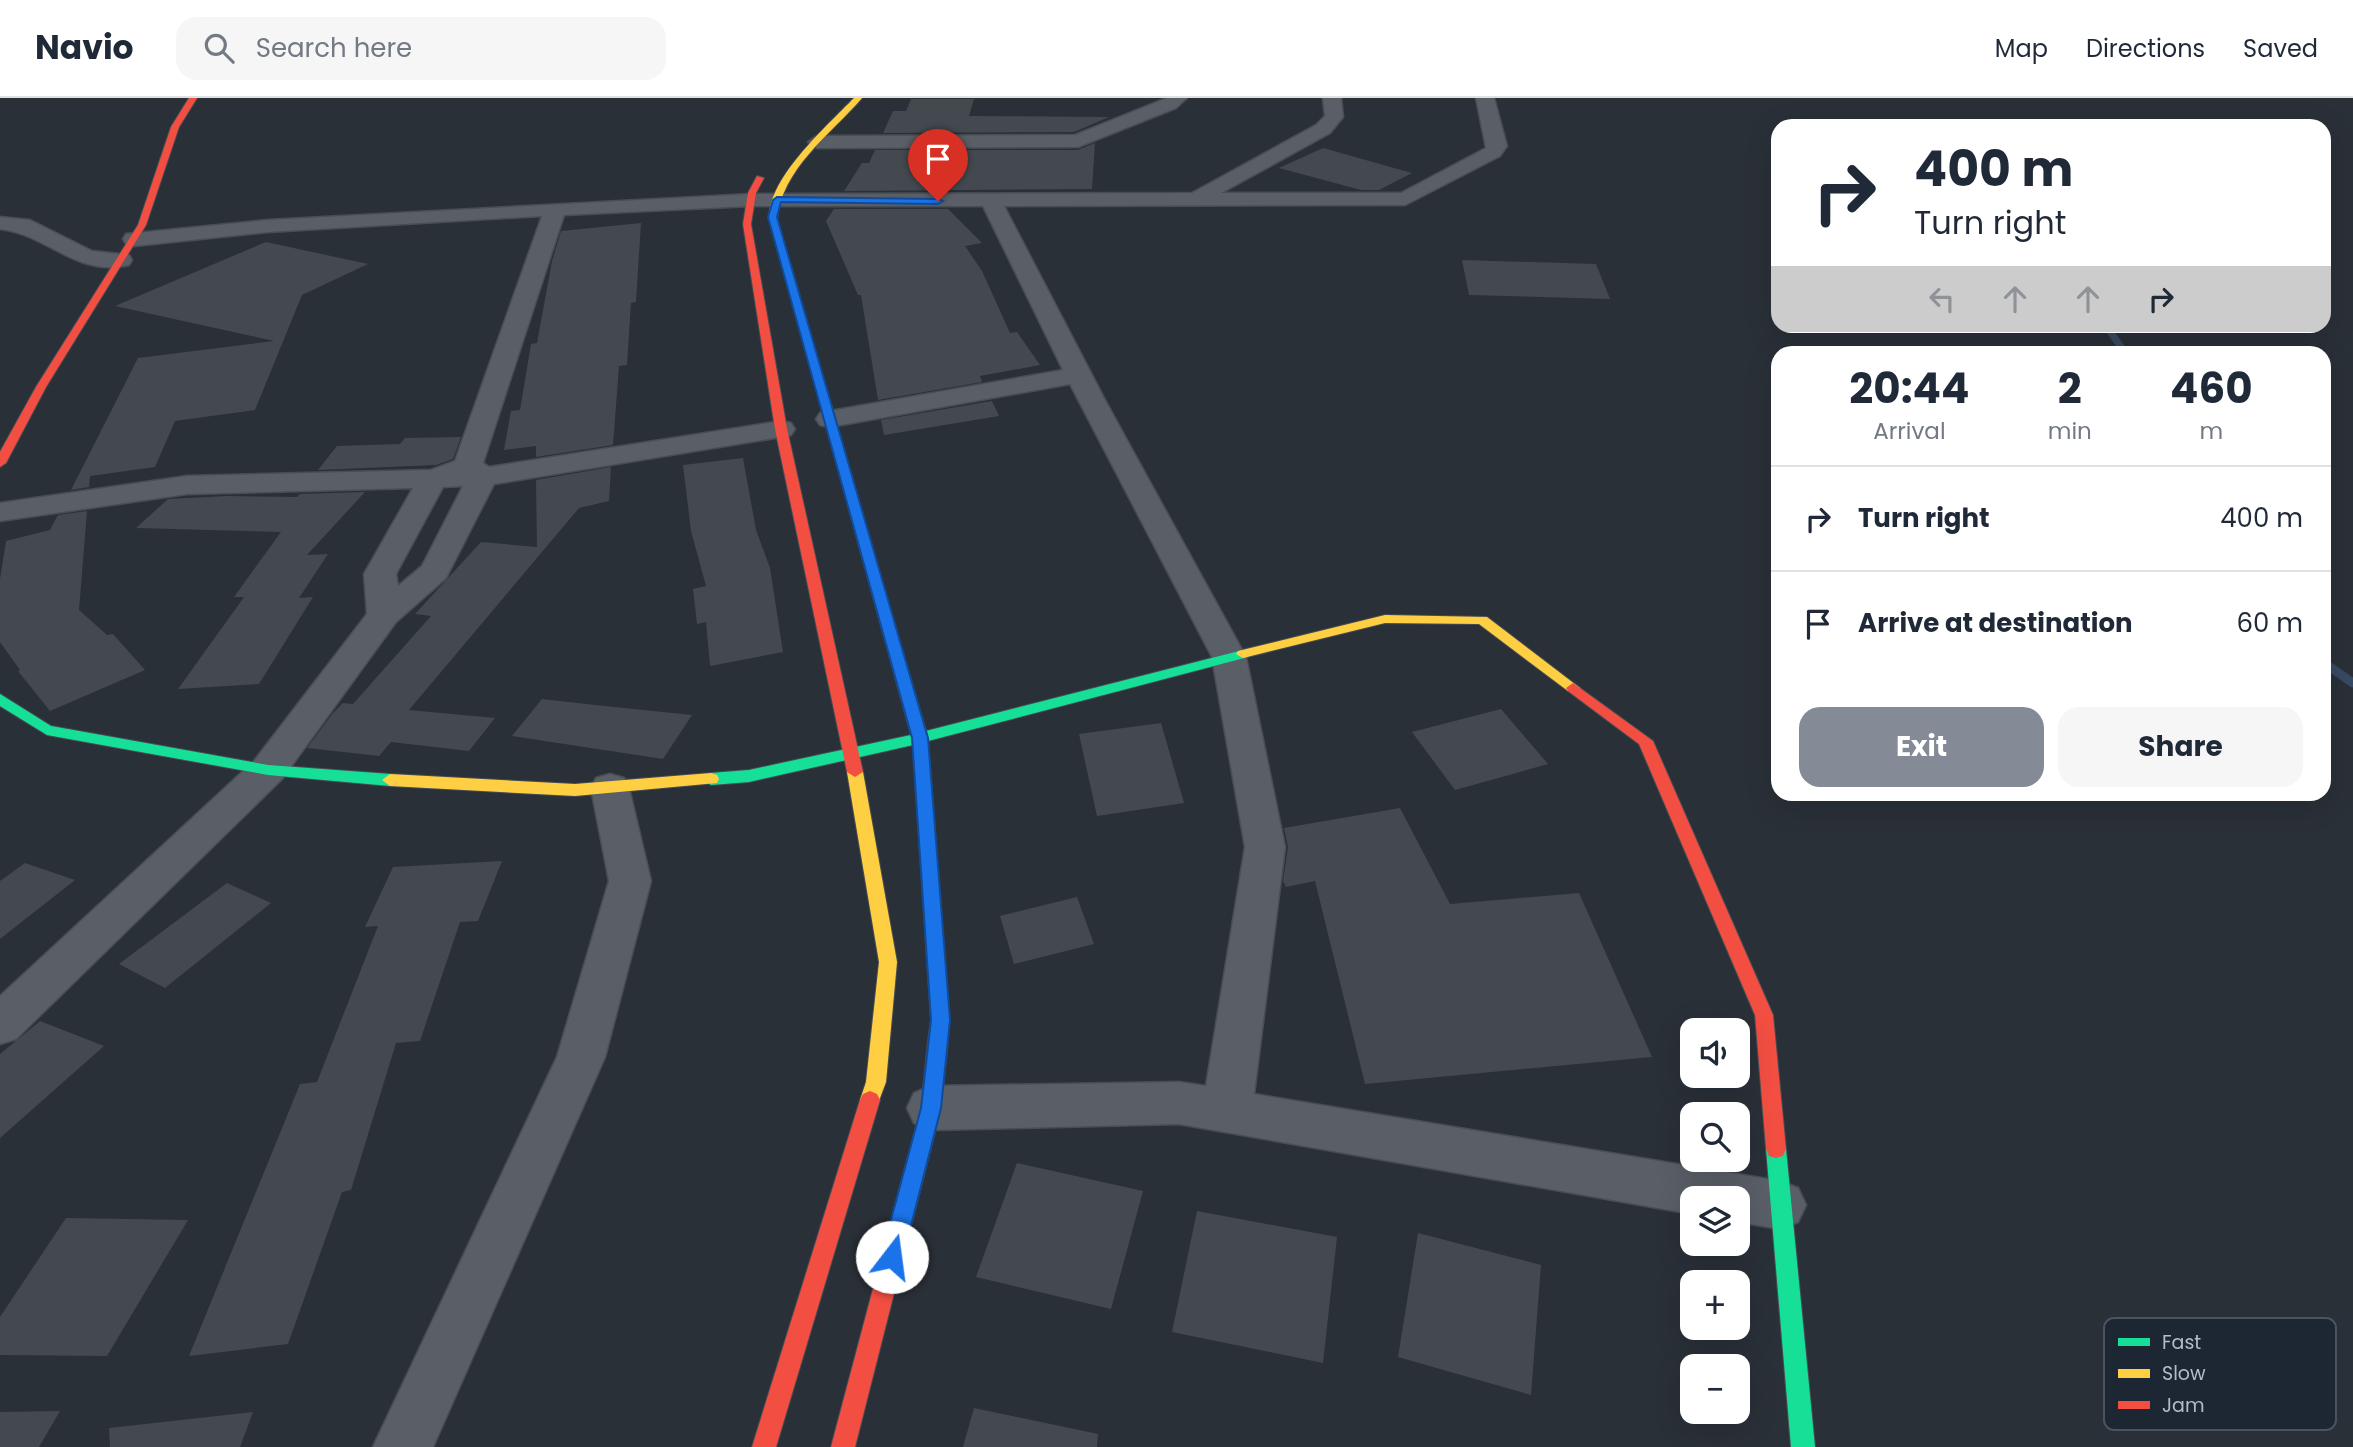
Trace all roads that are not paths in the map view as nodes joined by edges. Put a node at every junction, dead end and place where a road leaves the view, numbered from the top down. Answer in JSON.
{"nodes":[{"id":1,"x":193,"y":98,"type":"edge"},
{"id":2,"x":858,"y":98,"type":"edge"},
{"id":3,"x":1178,"y":98,"type":"edge"},
{"id":4,"x":1332,"y":98,"type":"edge"},
{"id":5,"x":1485,"y":98,"type":"edge"},
{"id":6,"x":817,"y":142,"type":"junction"},
{"id":7,"x":767,"y":164,"type":"dead end"},
{"id":8,"x":1196,"y":198,"type":"junction"},
{"id":9,"x":751,"y":200,"type":"junction"},
{"id":10,"x":777,"y":200,"type":"junction"},
{"id":11,"x":992,"y":202,"type":"junction"},
{"id":12,"x":555,"y":209,"type":"junction"},
{"id":13,"x":0,"y":223,"type":"edge"},
{"id":14,"x":134,"y":239,"type":"junction"},
{"id":15,"x":121,"y":260,"type":"junction"},
{"id":16,"x":1079,"y":375,"type":"junction"},
{"id":17,"x":824,"y":420,"type":"junction"},
{"id":18,"x":788,"y":427,"type":"junction"},
{"id":19,"x":0,"y":463,"type":"edge"},
{"id":20,"x":476,"y":471,"type":"junction"},
{"id":21,"x":433,"y":479,"type":"junction"},
{"id":22,"x":0,"y":512,"type":"edge"},
{"id":23,"x":384,"y":615,"type":"junction"},
{"id":24,"x":1229,"y":657,"type":"junction"},
{"id":25,"x":0,"y":699,"type":"edge"},
{"id":26,"x":920,"y":738,"type":"junction"},
{"id":27,"x":852,"y":753,"type":"junction"},
{"id":28,"x":268,"y":770,"type":"junction"},
{"id":29,"x":610,"y":788,"type":"junction"},
{"id":30,"x":0,"y":1025,"type":"edge"},
{"id":31,"x":925,"y":1108,"type":"junction"},
{"id":32,"x":1227,"y":1110,"type":"junction"},
{"id":33,"x":1780,"y":1205,"type":"junction"},
{"id":34,"x":403,"y":1447,"type":"edge"},
{"id":35,"x":764,"y":1447,"type":"edge"},
{"id":36,"x":843,"y":1447,"type":"edge"},
{"id":37,"x":1803,"y":1447,"type":"edge"}],
"edges":[{"from":1,"to":14,"type":"street"},
{"from":2,"to":6,"type":"street"},
{"from":3,"to":6,"type":"street"},
{"from":4,"to":8,"type":"street"},
{"from":5,"to":8,"type":"street"},
{"from":6,"to":10,"type":"street"},
{"from":7,"to":9,"type":"street"},
{"from":8,"to":11,"type":"street"},
{"from":9,"to":10,"type":"street"},
{"from":9,"to":12,"type":"street"},
{"from":9,"to":18,"type":"street"},
{"from":10,"to":11,"type":"street"},
{"from":10,"to":17,"type":"street"},
{"from":11,"to":16,"type":"street"},
{"from":12,"to":14,"type":"street"},
{"from":12,"to":20,"type":"street"},
{"from":13,"to":15,"type":"street"},
{"from":14,"to":15,"type":"street"},
{"from":15,"to":19,"type":"street"},
{"from":16,"to":17,"type":"street"},
{"from":16,"to":24,"type":"street"},
{"from":17,"to":26,"type":"street"},
{"from":18,"to":20,"type":"street"},
{"from":18,"to":27,"type":"street"},
{"from":20,"to":21,"type":"street"},
{"from":20,"to":23,"type":"street"},
{"from":21,"to":22,"type":"street"},
{"from":21,"to":23,"type":"street"},
{"from":23,"to":28,"type":"street"},
{"from":24,"to":26,"type":"street"},
{"from":24,"to":32,"type":"street"},
{"from":24,"to":33,"type":"street"},
{"from":25,"to":28,"type":"street"},
{"from":26,"to":27,"type":"street"},
{"from":26,"to":31,"type":"street"},
{"from":27,"to":29,"type":"street"},
{"from":27,"to":35,"type":"street"},
{"from":28,"to":29,"type":"street"},
{"from":28,"to":30,"type":"street"},
{"from":29,"to":34,"type":"street"},
{"from":31,"to":32,"type":"street"},
{"from":31,"to":36,"type":"street"},
{"from":32,"to":33,"type":"street"},
{"from":33,"to":37,"type":"street"}]}
